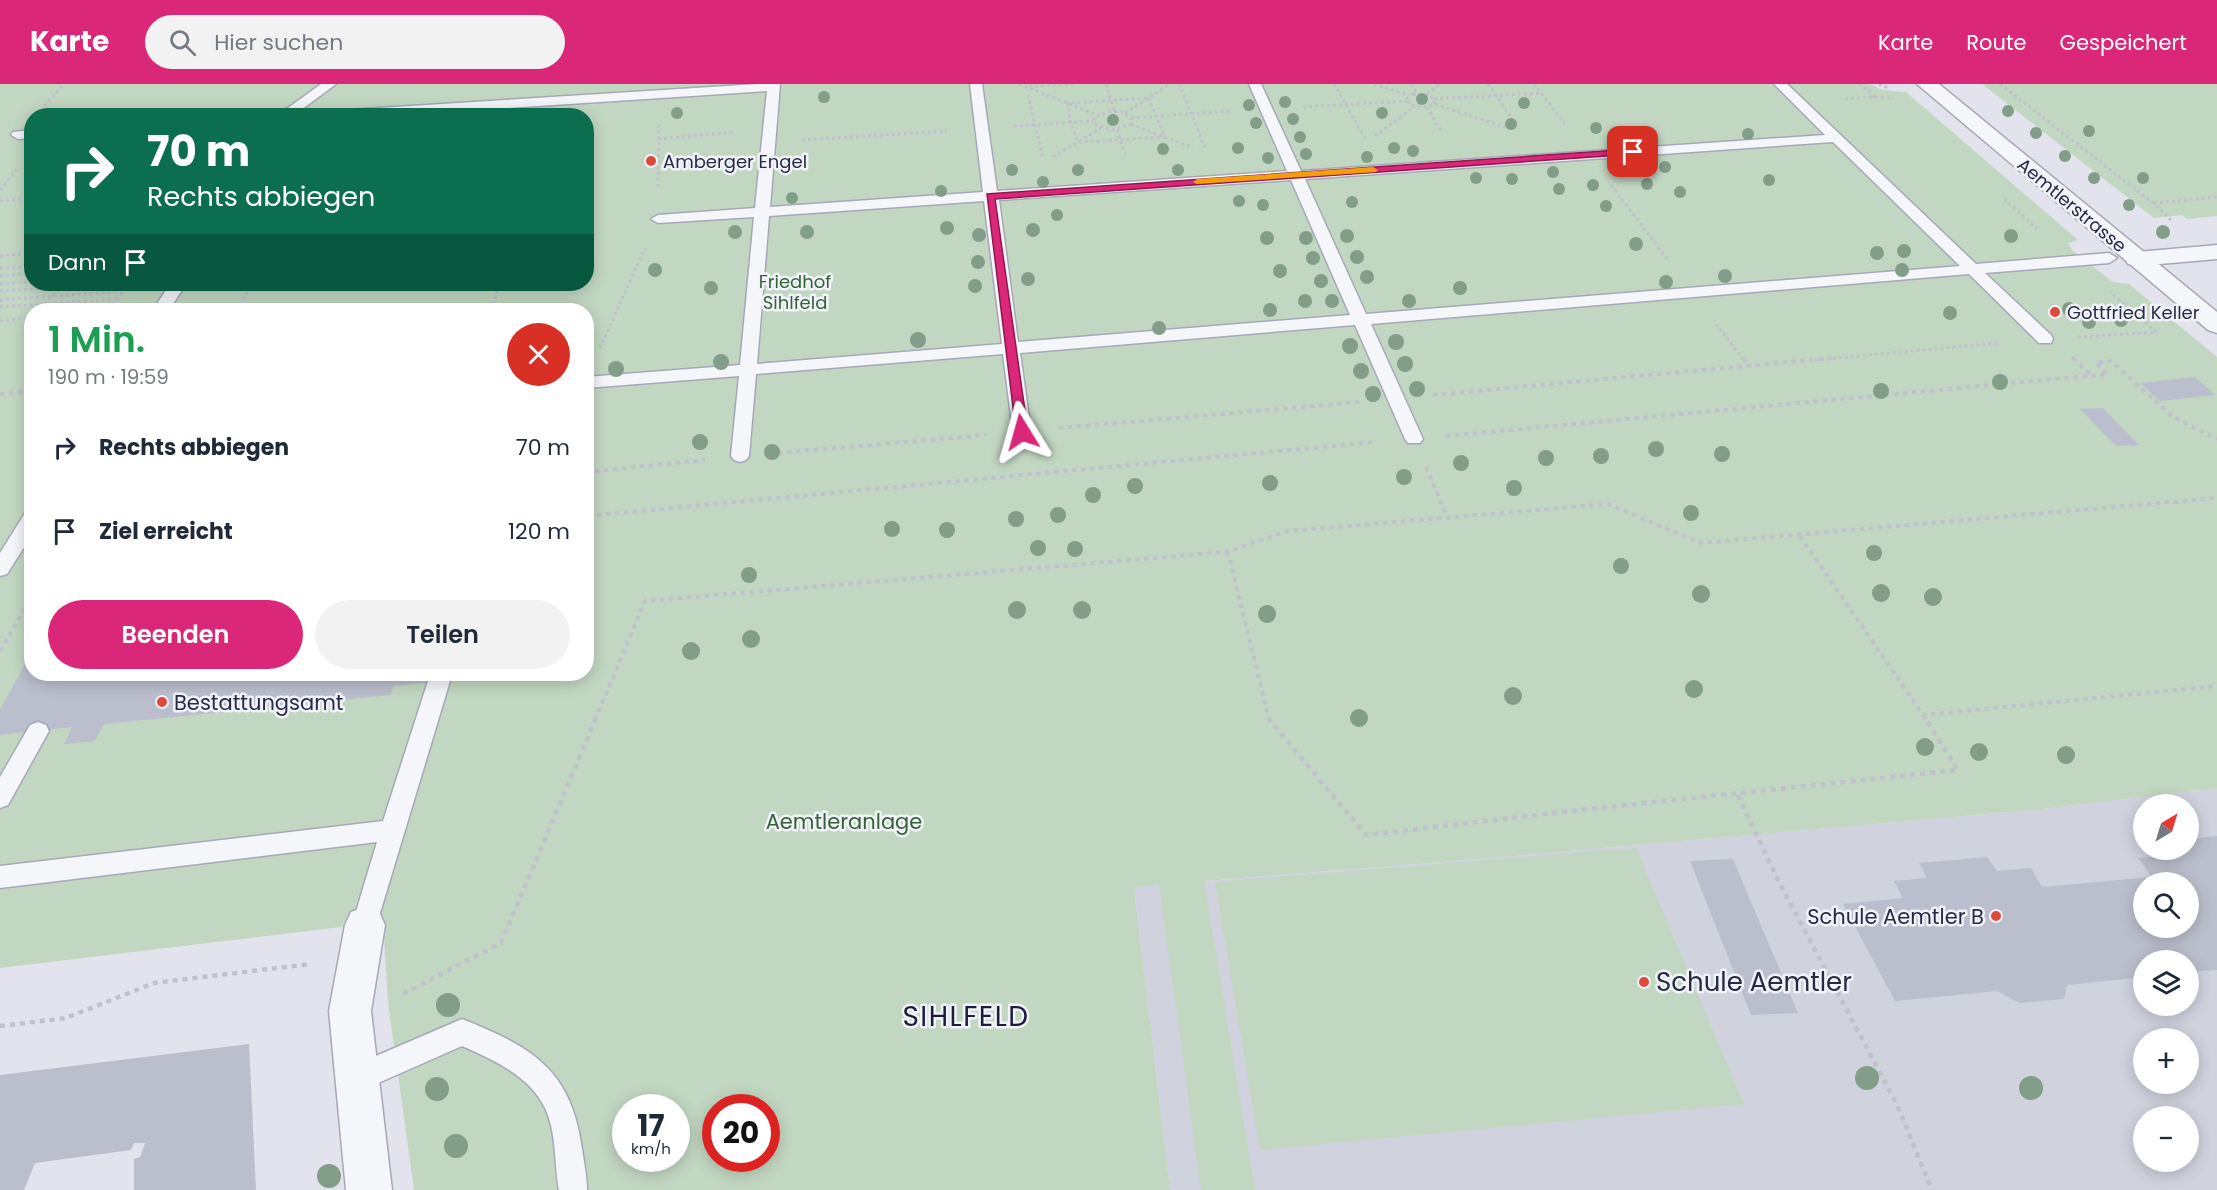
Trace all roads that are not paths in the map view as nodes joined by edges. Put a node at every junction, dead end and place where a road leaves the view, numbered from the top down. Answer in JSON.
{"nodes":[{"id":1,"x":330,"y":84,"type":"edge"},
{"id":2,"x":976,"y":84,"type":"edge"},
{"id":3,"x":1255,"y":84,"type":"edge"},
{"id":4,"x":1780,"y":84,"type":"edge"},
{"id":5,"x":1927,"y":84,"type":"edge"},
{"id":6,"x":773,"y":85,"type":"edge"},
{"id":7,"x":295,"y":108,"type":"edge"},
{"id":8,"x":433,"y":108,"type":"edge"},
{"id":9,"x":1836,"y":138,"type":"junction"},
{"id":10,"x":1296,"y":175,"type":"junction"},
{"id":11,"x":990,"y":196,"type":"junction"},
{"id":12,"x":762,"y":212,"type":"junction"},
{"id":13,"x":658,"y":219,"type":"dead end"},
{"id":14,"x":2217,"y":252,"type":"edge"},
{"id":15,"x":2109,"y":258,"type":"dead end"},
{"id":16,"x":2138,"y":259,"type":"junction"},
{"id":17,"x":1972,"y":269,"type":"junction"},
{"id":18,"x":1360,"y":320,"type":"junction"},
{"id":19,"x":2217,"y":325,"type":"edge"},
{"id":20,"x":2045,"y":339,"type":"road end"},
{"id":21,"x":1010,"y":348,"type":"junction"},
{"id":22,"x":747,"y":370,"type":"junction"},
{"id":23,"x":594,"y":382,"type":"edge"},
{"id":24,"x":1022,"y":432,"type":"road end"},
{"id":25,"x":1414,"y":439,"type":"road end"},
{"id":26,"x":740,"y":456,"type":"road end"},
{"id":27,"x":24,"y":531,"type":"edge"},
{"id":28,"x":0,"y":569,"type":"edge"},
{"id":29,"x":439,"y":681,"type":"dead end"},
{"id":30,"x":38,"y":731,"type":"dead end"},
{"id":31,"x":0,"y":798,"type":"edge"},
{"id":32,"x":392,"y":830,"type":"junction"},
{"id":33,"x":0,"y":877,"type":"edge"},
{"id":34,"x":365,"y":925,"type":"joint"},
{"id":35,"x":358,"y":1078,"type":"junction"},
{"id":36,"x":573,"y":1189,"type":"edge"},
{"id":37,"x":369,"y":1190,"type":"edge"}],
"edges":[{"from":1,"to":7,"type":"lane"},
{"from":2,"to":11,"type":"lane"},
{"from":3,"to":10,"type":"lane"},
{"from":4,"to":9,"type":"lane"},
{"from":5,"to":16,"type":"street","name":"Aemtlerstrasse"},
{"from":6,"to":8,"type":"lane"},
{"from":6,"to":12,"type":"lane"},
{"from":9,"to":10,"type":"lane"},
{"from":9,"to":17,"type":"lane"},
{"from":10,"to":11,"type":"lane"},
{"from":10,"to":18,"type":"lane"},
{"from":11,"to":12,"type":"lane"},
{"from":11,"to":21,"type":"lane"},
{"from":12,"to":13,"type":"lane"},
{"from":12,"to":22,"type":"lane"},
{"from":14,"to":16,"type":"street"},
{"from":15,"to":17,"type":"lane"},
{"from":16,"to":19,"type":"street","name":"Aemtlerstrasse"},
{"from":17,"to":18,"type":"lane"},
{"from":17,"to":20,"type":"lane"},
{"from":18,"to":21,"type":"lane"},
{"from":18,"to":25,"type":"lane"},
{"from":21,"to":22,"type":"lane"},
{"from":21,"to":24,"type":"lane"},
{"from":22,"to":23,"type":"lane"},
{"from":22,"to":26,"type":"lane"},
{"from":27,"to":28,"type":"lane"},
{"from":29,"to":32,"type":"lane"},
{"from":30,"to":31,"type":"lane"},
{"from":32,"to":33,"type":"lane"},
{"from":32,"to":34,"type":"lane"},
{"from":34,"to":35,"type":"street"},
{"from":35,"to":36,"type":"lane"},
{"from":35,"to":37,"type":"street"}]}
